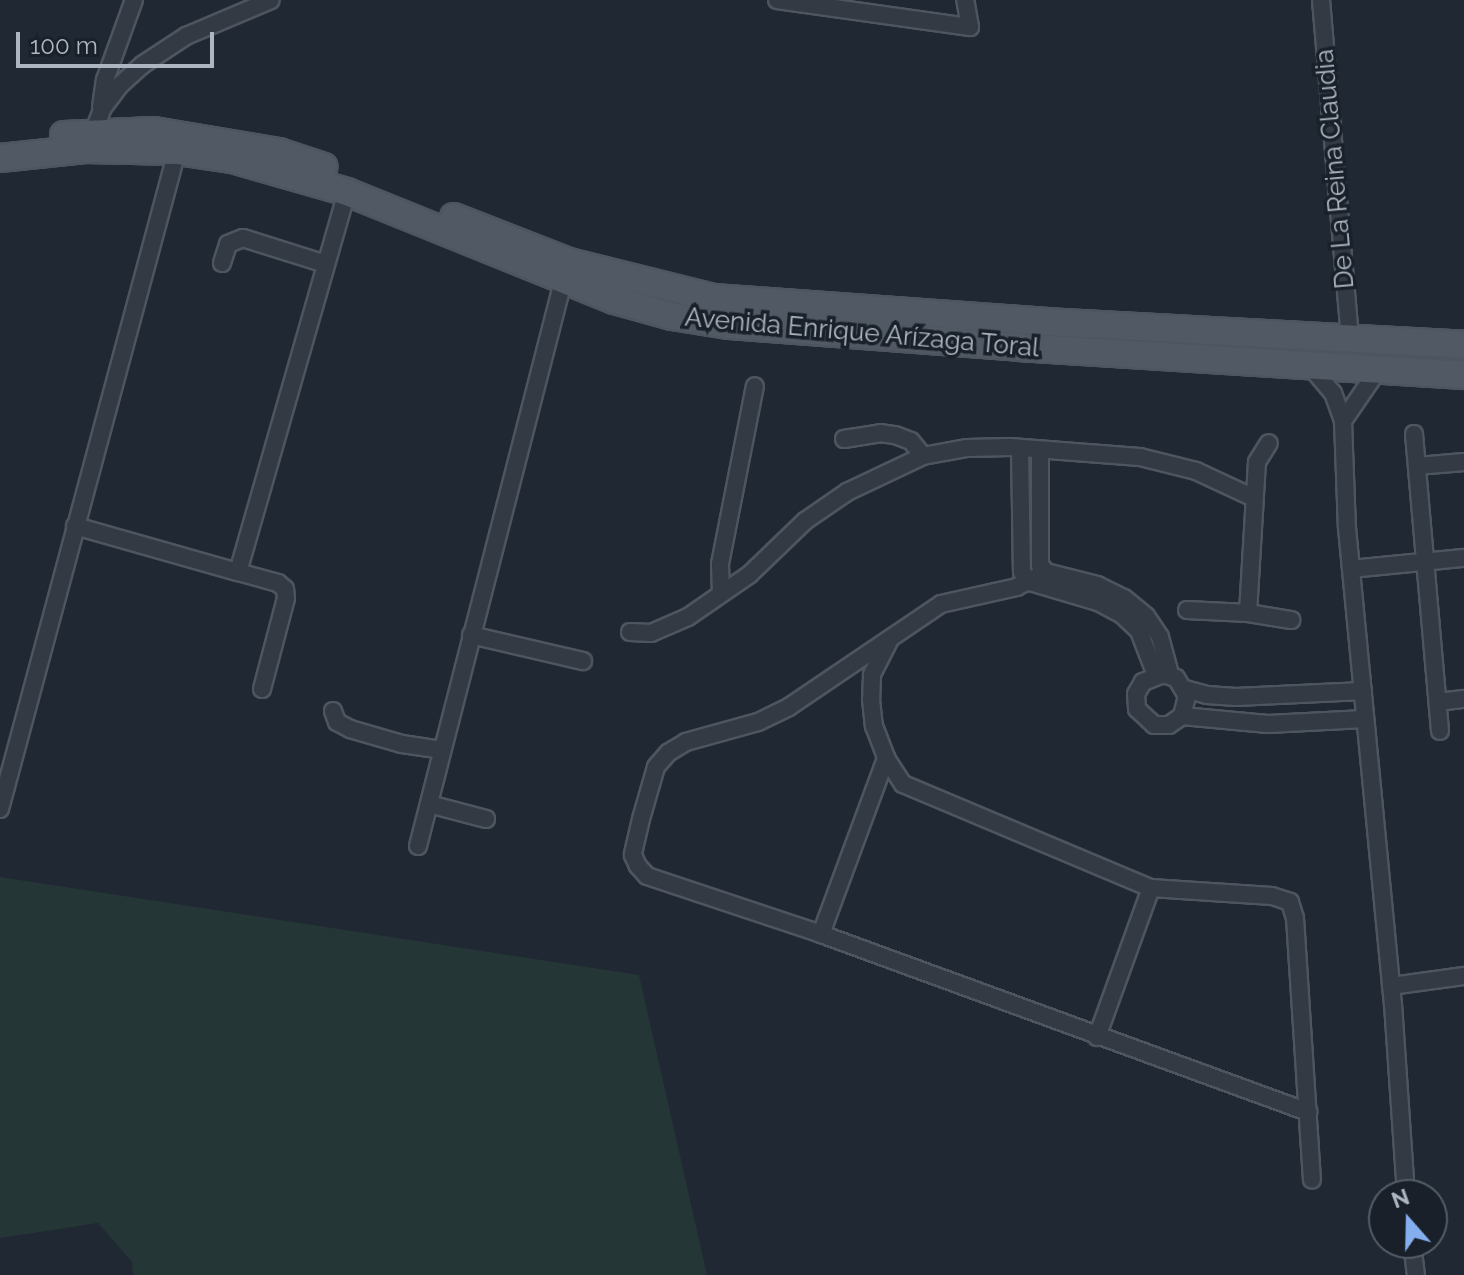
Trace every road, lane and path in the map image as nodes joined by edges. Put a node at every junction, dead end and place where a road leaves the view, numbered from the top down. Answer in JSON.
{"nodes":[{"id":1,"x":134,"y":0,"type":"edge"},
{"id":2,"x":271,"y":0,"type":"edge"},
{"id":3,"x":777,"y":0,"type":"edge"},
{"id":4,"x":965,"y":0,"type":"edge"},
{"id":5,"x":1321,"y":0,"type":"edge"},
{"id":6,"x":94,"y":130,"type":"junction"},
{"id":7,"x":0,"y":142,"type":"edge"},
{"id":8,"x":177,"y":151,"type":"junction"},
{"id":9,"x":0,"y":158,"type":"edge"},
{"id":10,"x":347,"y":192,"type":"junction"},
{"id":11,"x":222,"y":263,"type":"dead end"},
{"id":12,"x":326,"y":264,"type":"junction"},
{"id":13,"x":566,"y":271,"type":"junction"},
{"id":14,"x":1350,"y":339,"type":"junction"},
{"id":15,"x":1464,"y":345,"type":"edge"},
{"id":16,"x":1311,"y":367,"type":"junction"},
{"id":17,"x":1378,"y":370,"type":"junction"},
{"id":18,"x":1464,"y":375,"type":"edge"},
{"id":19,"x":755,"y":386,"type":"dead end"},
{"id":20,"x":1343,"y":421,"type":"junction"},
{"id":21,"x":1414,"y":434,"type":"dead end"},
{"id":22,"x":844,"y":439,"type":"dead end"},
{"id":23,"x":1269,"y":443,"type":"dead end"},
{"id":24,"x":1020,"y":448,"type":"junction"},
{"id":25,"x":1040,"y":450,"type":"junction"},
{"id":26,"x":923,"y":456,"type":"junction"},
{"id":27,"x":1464,"y":462,"type":"edge"},
{"id":28,"x":1417,"y":466,"type":"junction"},
{"id":29,"x":1254,"y":498,"type":"junction"},
{"id":30,"x":75,"y":526,"type":"junction"},
{"id":31,"x":1464,"y":558,"type":"edge"},
{"id":32,"x":1428,"y":562,"type":"junction"},
{"id":33,"x":1351,"y":569,"type":"junction"},
{"id":34,"x":238,"y":572,"type":"junction"},
{"id":35,"x":1046,"y":572,"type":"junction"},
{"id":36,"x":1027,"y":581,"type":"junction"},
{"id":37,"x":721,"y":593,"type":"junction"},
{"id":38,"x":1187,"y":610,"type":"dead end"},
{"id":39,"x":1248,"y":613,"type":"junction"},
{"id":40,"x":1291,"y":620,"type":"dead end"},
{"id":41,"x":630,"y":632,"type":"dead end"},
{"id":42,"x":894,"y":633,"type":"junction"},
{"id":43,"x":471,"y":635,"type":"junction"},
{"id":44,"x":583,"y":661,"type":"dead end"},
{"id":45,"x":1163,"y":675,"type":"junction"},
{"id":46,"x":262,"y":689,"type":"dead end"},
{"id":47,"x":1185,"y":689,"type":"junction"},
{"id":48,"x":1363,"y":691,"type":"junction"},
{"id":49,"x":1464,"y":699,"type":"edge"},
{"id":50,"x":1438,"y":702,"type":"junction"},
{"id":51,"x":333,"y":711,"type":"dead end"},
{"id":52,"x":1182,"y":716,"type":"junction"},
{"id":53,"x":1365,"y":719,"type":"junction"},
{"id":54,"x":1440,"y":731,"type":"dead end"},
{"id":55,"x":442,"y":750,"type":"junction"},
{"id":56,"x":886,"y":758,"type":"junction"},
{"id":57,"x":429,"y":804,"type":"junction"},
{"id":58,"x":0,"y":809,"type":"edge"},
{"id":59,"x":486,"y":819,"type":"dead end"},
{"id":60,"x":418,"y":846,"type":"dead end"},
{"id":61,"x":1151,"y":888,"type":"junction"},
{"id":62,"x":821,"y":934,"type":"junction"},
{"id":63,"x":1464,"y":976,"type":"edge"},
{"id":64,"x":1391,"y":986,"type":"junction"},
{"id":65,"x":1097,"y":1037,"type":"junction"},
{"id":66,"x":1308,"y":1112,"type":"junction"},
{"id":67,"x":1312,"y":1179,"type":"dead end"},
{"id":68,"x":1405,"y":1179,"type":"edge"}],
"edges":[{"from":1,"to":6,"type":"street"},
{"from":2,"to":6,"type":"street"},
{"from":3,"to":4,"type":"street"},
{"from":5,"to":14,"type":"street","name":"De La Reina Claudia"},
{"from":6,"to":7,"type":"main road","name":"Avenida Enrique Arízaga Toral"},
{"from":6,"to":8,"type":"main road","name":"Avenida Enrique Arízaga Toral"},
{"from":6,"to":9,"type":"main road","name":"Avenida Enrique Arízaga Toral"},
{"from":6,"to":13,"type":"main road","name":"Avenida Enrique Arízaga Toral"},
{"from":8,"to":10,"type":"main road","name":"Avenida Enrique Arízaga Toral"},
{"from":8,"to":30,"type":"street"},
{"from":10,"to":12,"type":"street"},
{"from":10,"to":13,"type":"main road","name":"Avenida Enrique Arízaga Toral"},
{"from":11,"to":12,"type":"street"},
{"from":12,"to":34,"type":"street"},
{"from":13,"to":14,"type":"main road","name":"Avenida Enrique Arízaga Toral"},
{"from":13,"to":16,"type":"main road","name":"Avenida Enrique Arízaga Toral"},
{"from":13,"to":43,"type":"street"},
{"from":14,"to":15,"type":"main road","name":"Avenida Enrique Arízaga Toral"},
{"from":16,"to":17,"type":"main road","name":"Avenida Enrique Arízaga Toral"},
{"from":16,"to":20,"type":"street"},
{"from":17,"to":18,"type":"main road","name":"Avenida Enrique Arízaga Toral"},
{"from":17,"to":20,"type":"street"},
{"from":19,"to":37,"type":"street"},
{"from":20,"to":33,"type":"street"},
{"from":21,"to":28,"type":"street"},
{"from":22,"to":26,"type":"street"},
{"from":23,"to":29,"type":"street"},
{"from":24,"to":25,"type":"street"},
{"from":24,"to":26,"type":"street"},
{"from":24,"to":36,"type":"street"},
{"from":25,"to":29,"type":"street"},
{"from":25,"to":35,"type":"street"},
{"from":26,"to":37,"type":"street"},
{"from":27,"to":28,"type":"street"},
{"from":28,"to":32,"type":"street"},
{"from":29,"to":39,"type":"street"},
{"from":30,"to":34,"type":"street"},
{"from":30,"to":58,"type":"street"},
{"from":31,"to":32,"type":"street"},
{"from":32,"to":33,"type":"street"},
{"from":32,"to":50,"type":"street"},
{"from":33,"to":48,"type":"street"},
{"from":34,"to":46,"type":"street"},
{"from":35,"to":36,"type":"street"},
{"from":35,"to":45,"type":"street"},
{"from":36,"to":42,"type":"street"},
{"from":36,"to":45,"type":"street"},
{"from":37,"to":41,"type":"street"},
{"from":38,"to":39,"type":"street"},
{"from":39,"to":40,"type":"street"},
{"from":42,"to":56,"type":"street"},
{"from":42,"to":62,"type":"street"},
{"from":43,"to":44,"type":"street"},
{"from":43,"to":55,"type":"street"},
{"from":45,"to":47,"type":"street"},
{"from":45,"to":52,"type":"street"},
{"from":47,"to":48,"type":"street"},
{"from":47,"to":52,"type":"street"},
{"from":48,"to":53,"type":"street"},
{"from":49,"to":50,"type":"street"},
{"from":50,"to":54,"type":"street"},
{"from":51,"to":55,"type":"street"},
{"from":52,"to":53,"type":"street"},
{"from":53,"to":64,"type":"street"},
{"from":55,"to":57,"type":"street"},
{"from":56,"to":61,"type":"street"},
{"from":56,"to":62,"type":"street"},
{"from":57,"to":59,"type":"street"},
{"from":57,"to":60,"type":"street"},
{"from":61,"to":65,"type":"street"},
{"from":61,"to":66,"type":"street"},
{"from":62,"to":65,"type":"street"},
{"from":63,"to":64,"type":"street"},
{"from":64,"to":68,"type":"street"},
{"from":65,"to":66,"type":"street"},
{"from":66,"to":67,"type":"street"}]}
